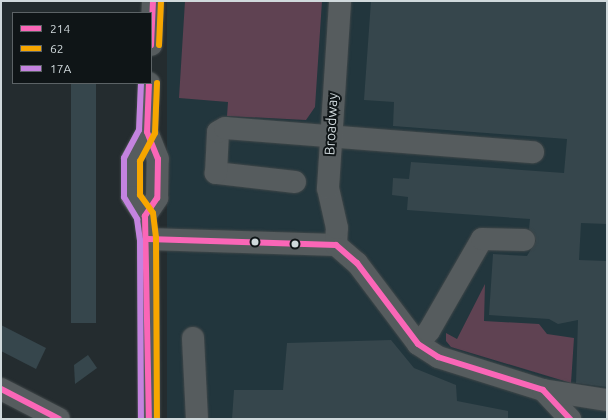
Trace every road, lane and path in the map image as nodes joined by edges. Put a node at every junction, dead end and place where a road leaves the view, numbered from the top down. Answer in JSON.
{"nodes":[{"id":1,"x":153,"y":1,"type":"edge"},
{"id":2,"x":340,"y":1,"type":"edge"},
{"id":3,"x":152,"y":23,"type":"edge"},
{"id":4,"x":149,"y":84,"type":"edge"},
{"id":5,"x":329,"y":137,"type":"junction"},
{"id":6,"x":533,"y":152,"type":"dead end"},
{"id":7,"x":295,"y":182,"type":"dead end"},
{"id":8,"x":148,"y":239,"type":"junction"},
{"id":9,"x":524,"y":240,"type":"dead end"},
{"id":10,"x":336,"y":245,"type":"junction"},
{"id":11,"x":193,"y":338,"type":"dead end"},
{"id":12,"x":418,"y":344,"type":"junction"},
{"id":13,"x":1,"y":389,"type":"edge"},
{"id":14,"x":544,"y":390,"type":"junction"},
{"id":15,"x":607,"y":400,"type":"edge"},
{"id":16,"x":59,"y":419,"type":"edge"},
{"id":17,"x":149,"y":419,"type":"edge"},
{"id":18,"x":197,"y":419,"type":"edge"},
{"id":19,"x":570,"y":419,"type":"edge"}],
"edges":[{"from":1,"to":3,"type":"street"},
{"from":2,"to":5,"type":"street","name":"Broadway"},
{"from":4,"to":8,"type":"street"},
{"from":5,"to":6,"type":"street"},
{"from":5,"to":7,"type":"street"},
{"from":5,"to":10,"type":"street","name":"Broadway"},
{"from":8,"to":10,"type":"street"},
{"from":8,"to":17,"type":"street"},
{"from":9,"to":12,"type":"street"},
{"from":10,"to":12,"type":"street"},
{"from":11,"to":18,"type":"street"},
{"from":12,"to":14,"type":"street"},
{"from":13,"to":16,"type":"street"},
{"from":14,"to":15,"type":"street"},
{"from":14,"to":19,"type":"street"}]}
